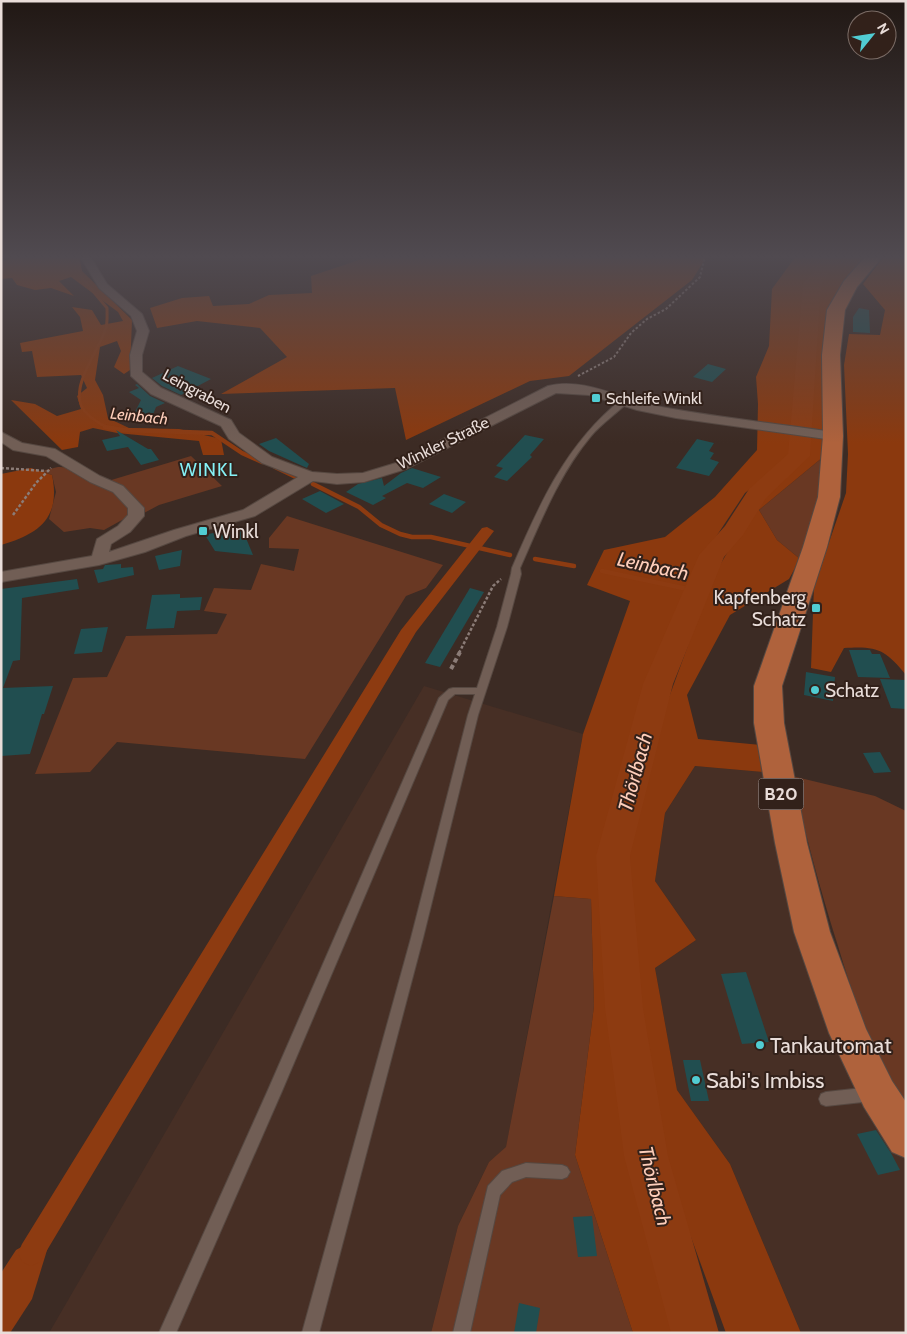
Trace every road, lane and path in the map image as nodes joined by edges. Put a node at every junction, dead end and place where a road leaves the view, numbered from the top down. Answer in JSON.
{"nodes":[{"id":1,"x":138,"y":318,"type":"edge"},
{"id":2,"x":650,"y":318,"type":"edge"},
{"id":3,"x":835,"y":318,"type":"edge"},
{"id":4,"x":565,"y":387,"type":"junction"},
{"id":5,"x":624,"y":402,"type":"junction"},
{"id":6,"x":758,"y":426,"type":"joint"},
{"id":7,"x":830,"y":435,"type":"junction"},
{"id":8,"x":1,"y":436,"type":"edge"},
{"id":9,"x":66,"y":460,"type":"junction"},
{"id":10,"x":1,"y":468,"type":"edge"},
{"id":11,"x":47,"y":471,"type":"junction"},
{"id":12,"x":310,"y":476,"type":"junction"},
{"id":13,"x":12,"y":515,"type":"dead end"},
{"id":14,"x":99,"y":560,"type":"junction"},
{"id":15,"x":516,"y":568,"type":"junction"},
{"id":16,"x":1,"y":577,"type":"edge"},
{"id":17,"x":451,"y":669,"type":"dead end"},
{"id":18,"x":480,"y":691,"type":"junction"},
{"id":19,"x":878,"y":1094,"type":"junction"},
{"id":20,"x":826,"y":1099,"type":"dead end"},
{"id":21,"x":906,"y":1138,"type":"edge"},
{"id":22,"x":562,"y":1172,"type":"dead end"},
{"id":23,"x":167,"y":1333,"type":"edge"},
{"id":24,"x":310,"y":1333,"type":"edge"},
{"id":25,"x":461,"y":1333,"type":"edge"}],
"edges":[{"from":1,"to":12,"type":"street","name":"Leingraben"},
{"from":2,"to":4,"type":"path"},
{"from":3,"to":7,"type":"main road","number":"B20"},
{"from":4,"to":5,"type":"street","name":"Winkler Straße"},
{"from":4,"to":12,"type":"street","name":"Winkler Straße"},
{"from":5,"to":6,"type":"street","name":"Winkler Straße"},
{"from":5,"to":15,"type":"lane"},
{"from":6,"to":7,"type":"street","name":"Winkler Straße"},
{"from":7,"to":19,"type":"main road","number":"B20"},
{"from":8,"to":9,"type":"street"},
{"from":9,"to":11,"type":"path"},
{"from":9,"to":14,"type":"street"},
{"from":10,"to":11,"type":"path"},
{"from":11,"to":13,"type":"path"},
{"from":12,"to":14,"type":"street"},
{"from":14,"to":16,"type":"street"},
{"from":15,"to":17,"type":"path"},
{"from":15,"to":18,"type":"lane"},
{"from":18,"to":23,"type":"lane"},
{"from":18,"to":24,"type":"lane"},
{"from":19,"to":20,"type":"lane"},
{"from":19,"to":21,"type":"main road","number":"B20"},
{"from":22,"to":25,"type":"lane"}]}
